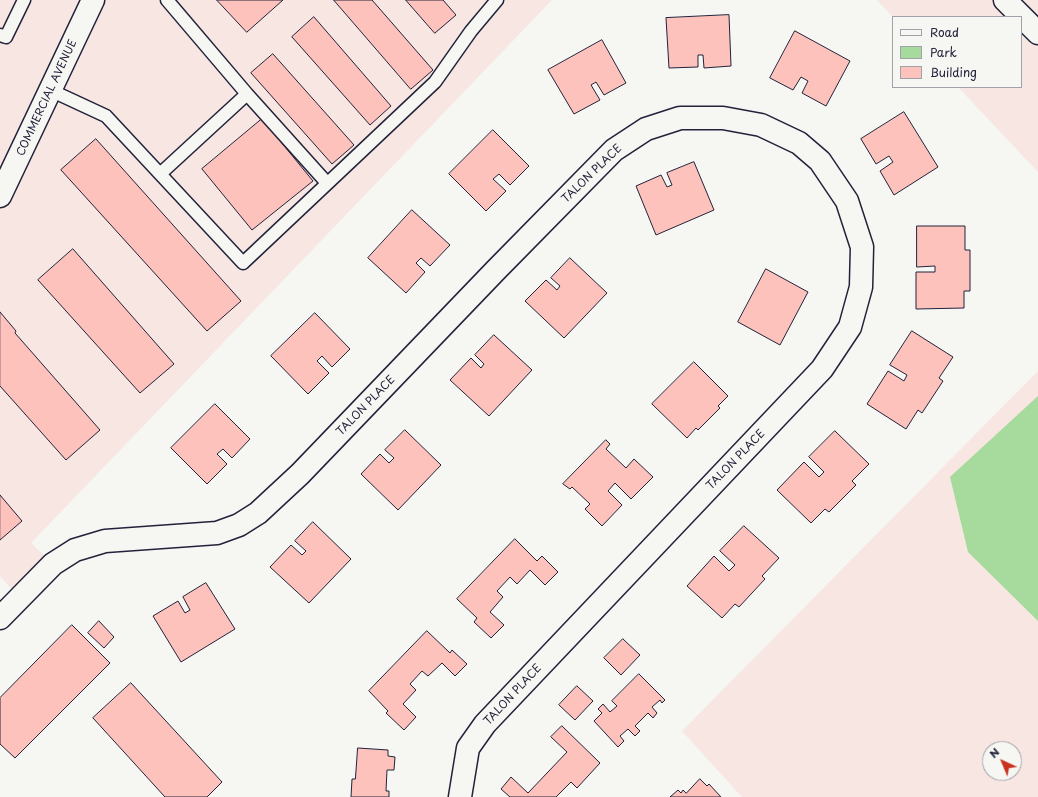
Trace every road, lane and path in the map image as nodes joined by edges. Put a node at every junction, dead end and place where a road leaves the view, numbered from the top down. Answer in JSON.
{"nodes":[{"id":1,"x":24,"y":0,"type":"edge"},
{"id":2,"x":93,"y":0,"type":"edge"},
{"id":3,"x":167,"y":0,"type":"edge"},
{"id":4,"x":498,"y":0,"type":"edge"},
{"id":5,"x":1005,"y":0,"type":"edge"},
{"id":6,"x":1021,"y":16,"type":"edge"},
{"id":7,"x":1022,"y":17,"type":"edge"},
{"id":8,"x":1038,"y":33,"type":"edge"},
{"id":9,"x":0,"y":35,"type":"edge"},
{"id":10,"x":50,"y":90,"type":"junction"},
{"id":11,"x":247,"y":94,"type":"junction"},
{"id":12,"x":160,"y":174,"type":"junction"},
{"id":13,"x":327,"y":183,"type":"junction"},
{"id":14,"x":0,"y":196,"type":"edge"},
{"id":15,"x":0,"y":618,"type":"edge"},
{"id":16,"x":460,"y":797,"type":"edge"}],
"edges":[{"from":1,"to":9,"type":"lane"},
{"from":2,"to":10,"type":"street","name":"COMMERCIAL AVENUE"},
{"from":3,"to":11,"type":"lane"},
{"from":4,"to":13,"type":"lane"},
{"from":5,"to":6,"type":"street"},
{"from":7,"to":8,"type":"street"},
{"from":10,"to":12,"type":"lane"},
{"from":10,"to":14,"type":"street","name":"COMMERCIAL AVENUE"},
{"from":11,"to":12,"type":"lane"},
{"from":11,"to":13,"type":"lane"},
{"from":12,"to":13,"type":"lane"},
{"from":15,"to":16,"type":"street","name":"TALON PLACE"}]}
